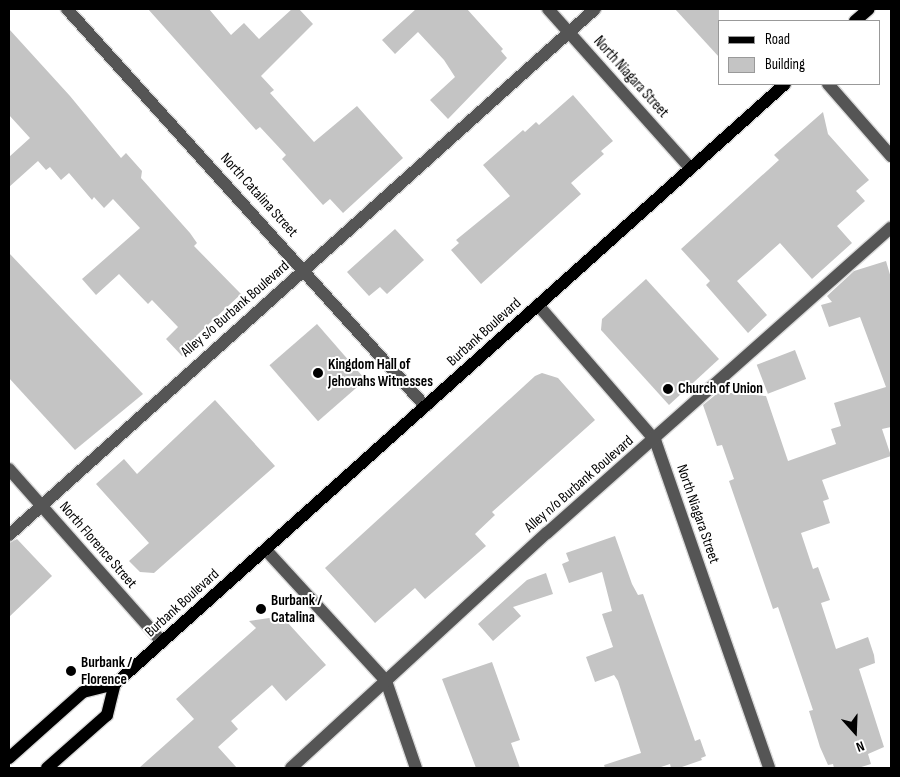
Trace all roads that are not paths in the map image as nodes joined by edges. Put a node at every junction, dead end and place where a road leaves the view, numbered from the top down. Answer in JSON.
{"nodes":[{"id":1,"x":68,"y":9,"type":"edge"},
{"id":2,"x":548,"y":9,"type":"edge"},
{"id":3,"x":595,"y":9,"type":"edge"},
{"id":4,"x":869,"y":9,"type":"edge"},
{"id":5,"x":856,"y":20,"type":"edge"},
{"id":6,"x":569,"y":32,"type":"junction"},
{"id":7,"x":784,"y":85,"type":"edge"},
{"id":8,"x":829,"y":85,"type":"edge"},
{"id":9,"x":891,"y":156,"type":"edge"},
{"id":10,"x":690,"y":168,"type":"junction"},
{"id":11,"x":891,"y":228,"type":"edge"},
{"id":12,"x":304,"y":269,"type":"junction"},
{"id":13,"x":538,"y":305,"type":"junction"},
{"id":14,"x":425,"y":406,"type":"junction"},
{"id":15,"x":655,"y":440,"type":"junction"},
{"id":16,"x":9,"y":469,"type":"edge"},
{"id":17,"x":42,"y":505,"type":"junction"},
{"id":18,"x":9,"y":534,"type":"edge"},
{"id":19,"x":266,"y":550,"type":"junction"},
{"id":20,"x":162,"y":642,"type":"junction"},
{"id":21,"x":386,"y":681,"type":"junction"},
{"id":22,"x":115,"y":684,"type":"junction"},
{"id":23,"x":9,"y":758,"type":"edge"},
{"id":24,"x":47,"y":768,"type":"edge"},
{"id":25,"x":291,"y":768,"type":"edge"},
{"id":26,"x":416,"y":768,"type":"edge"},
{"id":27,"x":769,"y":768,"type":"edge"}],
"edges":[{"from":1,"to":12,"type":"street","name":"North Catalina Street"},
{"from":2,"to":6,"type":"street","name":"North Niagara Street"},
{"from":3,"to":6,"type":"street","name":"Alley s/o Burbank Boulevard"},
{"from":4,"to":5,"type":"main road"},
{"from":6,"to":10,"type":"street","name":"North Niagara Street"},
{"from":6,"to":12,"type":"street","name":"Alley s/o Burbank Boulevard"},
{"from":7,"to":10,"type":"main road","name":"Burbank Boulevard"},
{"from":8,"to":9,"type":"street"},
{"from":10,"to":13,"type":"main road","name":"Burbank Boulevard"},
{"from":11,"to":15,"type":"street","name":"Alley n/o Burbank Boulevard"},
{"from":12,"to":14,"type":"street","name":"North Catalina Street"},
{"from":12,"to":17,"type":"street","name":"Alley s/o Burbank Boulevard"},
{"from":13,"to":14,"type":"main road","name":"Burbank Boulevard"},
{"from":13,"to":15,"type":"street","name":"North Niagara Street"},
{"from":14,"to":19,"type":"main road","name":"Burbank Boulevard"},
{"from":15,"to":21,"type":"street","name":"Alley n/o Burbank Boulevard"},
{"from":15,"to":27,"type":"street","name":"North Niagara Street"},
{"from":16,"to":17,"type":"street","name":"North Florence Street"},
{"from":17,"to":18,"type":"street","name":"Alley s/o Burbank Boulevard"},
{"from":17,"to":20,"type":"street","name":"North Florence Street"},
{"from":19,"to":20,"type":"main road","name":"Burbank Boulevard"},
{"from":19,"to":21,"type":"street"},
{"from":20,"to":22,"type":"main road","name":"Burbank Boulevard"},
{"from":21,"to":25,"type":"street","name":"Alley n/o Burbank Boulevard"},
{"from":21,"to":26,"type":"street"},
{"from":22,"to":23,"type":"main road","name":"Burbank Boulevard"},
{"from":22,"to":24,"type":"main road"}]}
